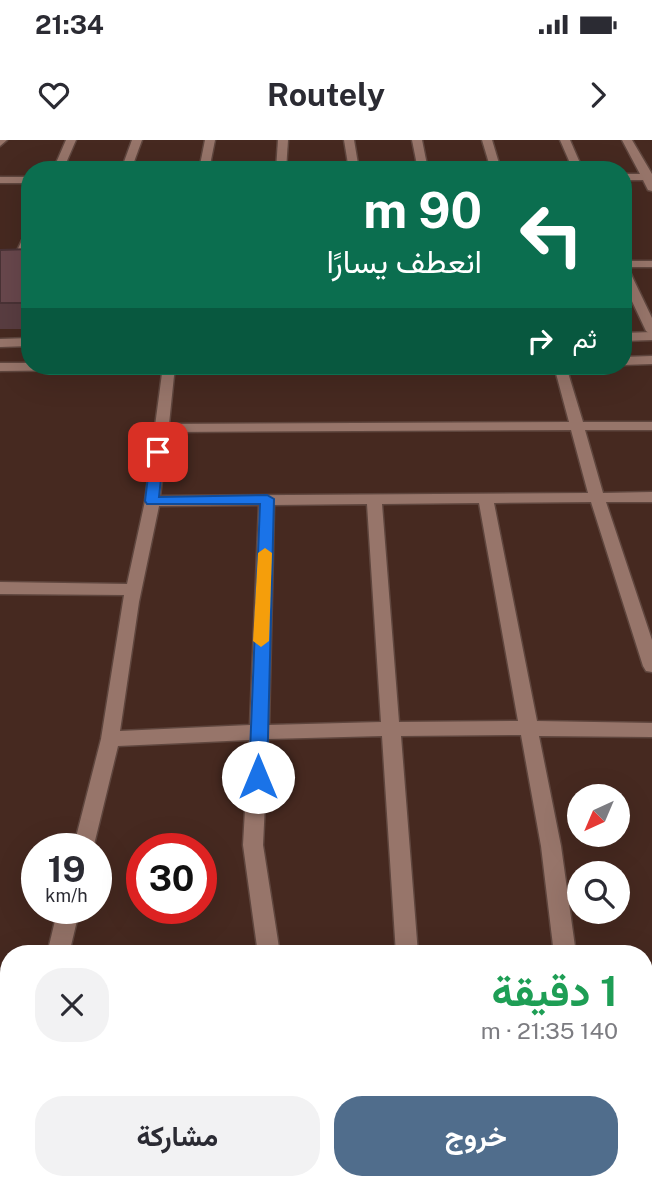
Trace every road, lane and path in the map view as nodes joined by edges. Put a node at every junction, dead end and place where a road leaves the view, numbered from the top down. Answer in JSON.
{"nodes":[{"id":1,"x":71,"y":140,"type":"edge"},
{"id":2,"x":136,"y":140,"type":"edge"},
{"id":3,"x":210,"y":140,"type":"edge"},
{"id":4,"x":283,"y":140,"type":"edge"},
{"id":5,"x":349,"y":140,"type":"edge"},
{"id":6,"x":418,"y":140,"type":"edge"},
{"id":7,"x":487,"y":140,"type":"edge"},
{"id":8,"x":565,"y":140,"type":"edge"},
{"id":9,"x":627,"y":140,"type":"edge"},
{"id":10,"x":62,"y":161,"type":"edge"},
{"id":11,"x":129,"y":161,"type":"edge"},
{"id":12,"x":206,"y":161,"type":"edge"},
{"id":13,"x":282,"y":161,"type":"edge"},
{"id":14,"x":352,"y":161,"type":"edge"},
{"id":15,"x":422,"y":161,"type":"edge"},
{"id":16,"x":493,"y":161,"type":"edge"},
{"id":17,"x":574,"y":161,"type":"edge"},
{"id":18,"x":649,"y":177,"type":"edge"},
{"id":19,"x":0,"y":180,"type":"edge"},
{"id":20,"x":21,"y":180,"type":"edge"},
{"id":21,"x":652,"y":188,"type":"edge"},
{"id":22,"x":21,"y":254,"type":"edge"},
{"id":23,"x":632,"y":264,"type":"edge"},
{"id":24,"x":652,"y":264,"type":"edge"},
{"id":25,"x":0,"y":265,"type":"edge"},
{"id":26,"x":16,"y":265,"type":"junction"},
{"id":27,"x":21,"y":265,"type":"edge"},
{"id":28,"x":632,"y":291,"type":"edge"},
{"id":29,"x":652,"y":334,"type":"edge"},
{"id":30,"x":632,"y":336,"type":"edge"},
{"id":31,"x":21,"y":342,"type":"edge"},
{"id":32,"x":0,"y":343,"type":"edge"},
{"id":33,"x":652,"y":360,"type":"edge"},
{"id":34,"x":632,"y":361,"type":"edge"},
{"id":35,"x":0,"y":367,"type":"edge"},
{"id":36,"x":21,"y":367,"type":"edge"},
{"id":37,"x":168,"y":375,"type":"edge"},
{"id":38,"x":562,"y":375,"type":"edge"},
{"id":39,"x":652,"y":426,"type":"edge"},
{"id":40,"x":161,"y":428,"type":"junction"},
{"id":41,"x":577,"y":428,"type":"junction"},
{"id":42,"x":597,"y":497,"type":"junction"},
{"id":43,"x":652,"y":497,"type":"edge"},
{"id":44,"x":374,"y":498,"type":"junction"},
{"id":45,"x":485,"y":498,"type":"junction"},
{"id":46,"x":267,"y":499,"type":"junction"},
{"id":47,"x":152,"y":501,"type":"junction"},
{"id":48,"x":0,"y":588,"type":"edge"},
{"id":49,"x":133,"y":590,"type":"junction"},
{"id":50,"x":652,"y":666,"type":"edge"},
{"id":51,"x":527,"y":727,"type":"junction"},
{"id":52,"x":652,"y":730,"type":"edge"},
{"id":53,"x":258,"y":731,"type":"junction"},
{"id":54,"x":392,"y":731,"type":"junction"},
{"id":55,"x":110,"y":739,"type":"junction"},
{"id":56,"x":87,"y":833,"type":"edge"},
{"id":57,"x":65,"y":924,"type":"edge"},
{"id":58,"x":60,"y":945,"type":"edge"},
{"id":59,"x":268,"y":945,"type":"edge"},
{"id":60,"x":406,"y":945,"type":"edge"},
{"id":61,"x":564,"y":945,"type":"edge"}],
"edges":[{"from":1,"to":10,"type":"street"},
{"from":2,"to":11,"type":"street"},
{"from":3,"to":12,"type":"street"},
{"from":4,"to":13,"type":"street"},
{"from":5,"to":14,"type":"street"},
{"from":6,"to":15,"type":"street"},
{"from":7,"to":16,"type":"street"},
{"from":8,"to":17,"type":"street"},
{"from":9,"to":18,"type":"street"},
{"from":18,"to":21,"type":"street"},
{"from":19,"to":20,"type":"street"},
{"from":22,"to":26,"type":"street"},
{"from":23,"to":24,"type":"street"},
{"from":25,"to":26,"type":"street"},
{"from":26,"to":27,"type":"street"},
{"from":28,"to":29,"type":"street"},
{"from":29,"to":30,"type":"street"},
{"from":31,"to":32,"type":"street"},
{"from":33,"to":34,"type":"street"},
{"from":35,"to":36,"type":"street"},
{"from":37,"to":40,"type":"street"},
{"from":38,"to":41,"type":"street"},
{"from":39,"to":41,"type":"street"},
{"from":40,"to":41,"type":"street"},
{"from":40,"to":47,"type":"street"},
{"from":41,"to":42,"type":"street"},
{"from":42,"to":43,"type":"street"},
{"from":42,"to":45,"type":"street"},
{"from":42,"to":50,"type":"street"},
{"from":44,"to":45,"type":"street"},
{"from":44,"to":46,"type":"street"},
{"from":44,"to":54,"type":"street"},
{"from":45,"to":51,"type":"street"},
{"from":46,"to":47,"type":"street"},
{"from":46,"to":53,"type":"street"},
{"from":47,"to":49,"type":"street"},
{"from":48,"to":49,"type":"street"},
{"from":49,"to":55,"type":"street"},
{"from":51,"to":52,"type":"street"},
{"from":51,"to":54,"type":"street"},
{"from":51,"to":61,"type":"street"},
{"from":53,"to":54,"type":"street"},
{"from":53,"to":55,"type":"street"},
{"from":53,"to":59,"type":"street"},
{"from":54,"to":60,"type":"street"},
{"from":55,"to":56,"type":"street"},
{"from":57,"to":58,"type":"street"}]}
